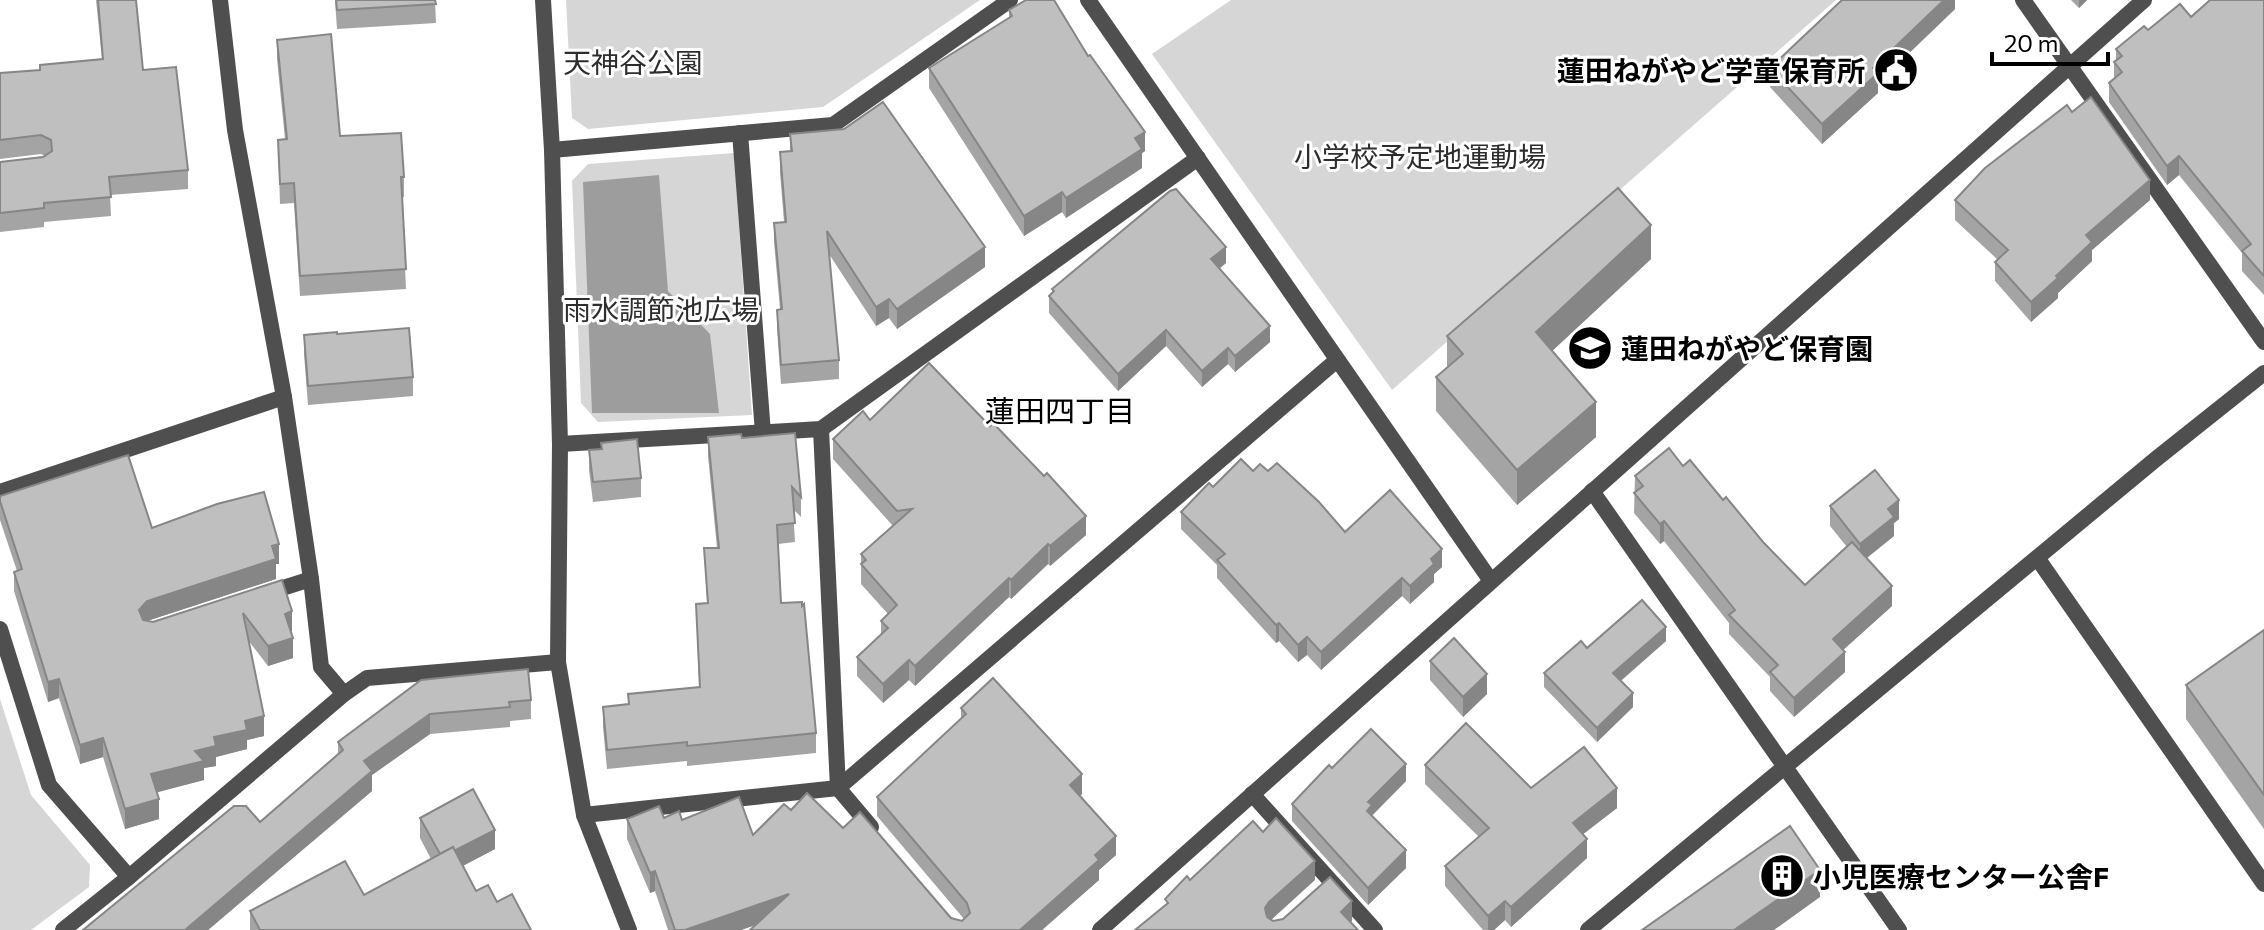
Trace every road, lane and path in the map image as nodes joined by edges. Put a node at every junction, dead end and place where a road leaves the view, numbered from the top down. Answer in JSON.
{"nodes":[{"id":1,"x":220,"y":0,"type":"edge"},
{"id":2,"x":543,"y":0,"type":"edge"},
{"id":3,"x":1010,"y":0,"type":"edge"},
{"id":4,"x":1088,"y":0,"type":"edge"},
{"id":5,"x":2023,"y":0,"type":"edge"},
{"id":6,"x":2144,"y":0,"type":"edge"},
{"id":7,"x":2069,"y":65,"type":"junction"},
{"id":8,"x":740,"y":133,"type":"junction"},
{"id":9,"x":552,"y":150,"type":"junction"},
{"id":10,"x":1198,"y":158,"type":"junction"},
{"id":11,"x":2264,"y":342,"type":"edge"},
{"id":12,"x":1337,"y":360,"type":"junction"},
{"id":13,"x":2264,"y":373,"type":"edge"},
{"id":14,"x":284,"y":397,"type":"junction"},
{"id":15,"x":821,"y":429,"type":"junction"},
{"id":16,"x":763,"y":433,"type":"junction"},
{"id":17,"x":560,"y":444,"type":"junction"},
{"id":18,"x":1592,"y":491,"type":"junction"},
{"id":19,"x":0,"y":492,"type":"edge"},
{"id":20,"x":2038,"y":559,"type":"junction"},
{"id":21,"x":311,"y":579,"type":"junction"},
{"id":22,"x":1491,"y":581,"type":"junction"},
{"id":23,"x":253,"y":598,"type":"edge"},
{"id":24,"x":0,"y":629,"type":"edge"},
{"id":25,"x":558,"y":662,"type":"junction"},
{"id":26,"x":344,"y":694,"type":"junction"},
{"id":27,"x":1785,"y":769,"type":"junction"},
{"id":28,"x":838,"y":788,"type":"junction"},
{"id":29,"x":1252,"y":794,"type":"junction"},
{"id":30,"x":584,"y":815,"type":"junction"},
{"id":31,"x":878,"y":835,"type":"edge"},
{"id":32,"x":129,"y":877,"type":"junction"},
{"id":33,"x":2264,"y":884,"type":"edge"},
{"id":34,"x":63,"y":930,"type":"edge"},
{"id":35,"x":629,"y":930,"type":"edge"},
{"id":36,"x":1100,"y":930,"type":"edge"},
{"id":37,"x":1375,"y":930,"type":"edge"},
{"id":38,"x":1588,"y":930,"type":"edge"},
{"id":39,"x":1899,"y":930,"type":"edge"}],
"edges":[{"from":1,"to":14,"type":"street"},
{"from":2,"to":9,"type":"street"},
{"from":3,"to":8,"type":"street"},
{"from":4,"to":10,"type":"street"},
{"from":5,"to":7,"type":"street"},
{"from":6,"to":7,"type":"street"},
{"from":7,"to":11,"type":"street"},
{"from":7,"to":18,"type":"street"},
{"from":8,"to":9,"type":"street"},
{"from":8,"to":16,"type":"street"},
{"from":9,"to":17,"type":"street"},
{"from":10,"to":12,"type":"street"},
{"from":10,"to":15,"type":"street"},
{"from":12,"to":22,"type":"street"},
{"from":12,"to":28,"type":"street"},
{"from":13,"to":20,"type":"street"},
{"from":14,"to":19,"type":"street"},
{"from":14,"to":21,"type":"street"},
{"from":15,"to":16,"type":"street"},
{"from":15,"to":28,"type":"street"},
{"from":16,"to":17,"type":"street"},
{"from":17,"to":25,"type":"street"},
{"from":18,"to":22,"type":"street"},
{"from":18,"to":27,"type":"street"},
{"from":20,"to":27,"type":"street"},
{"from":20,"to":33,"type":"street"},
{"from":21,"to":23,"type":"street"},
{"from":21,"to":26,"type":"street"},
{"from":22,"to":29,"type":"street"},
{"from":24,"to":32,"type":"street"},
{"from":25,"to":26,"type":"street"},
{"from":25,"to":30,"type":"street"},
{"from":26,"to":32,"type":"street"},
{"from":27,"to":38,"type":"street"},
{"from":27,"to":39,"type":"street"},
{"from":28,"to":30,"type":"street"},
{"from":28,"to":31,"type":"street"},
{"from":29,"to":36,"type":"street"},
{"from":29,"to":37,"type":"street"},
{"from":30,"to":35,"type":"street"},
{"from":32,"to":34,"type":"street"}]}
